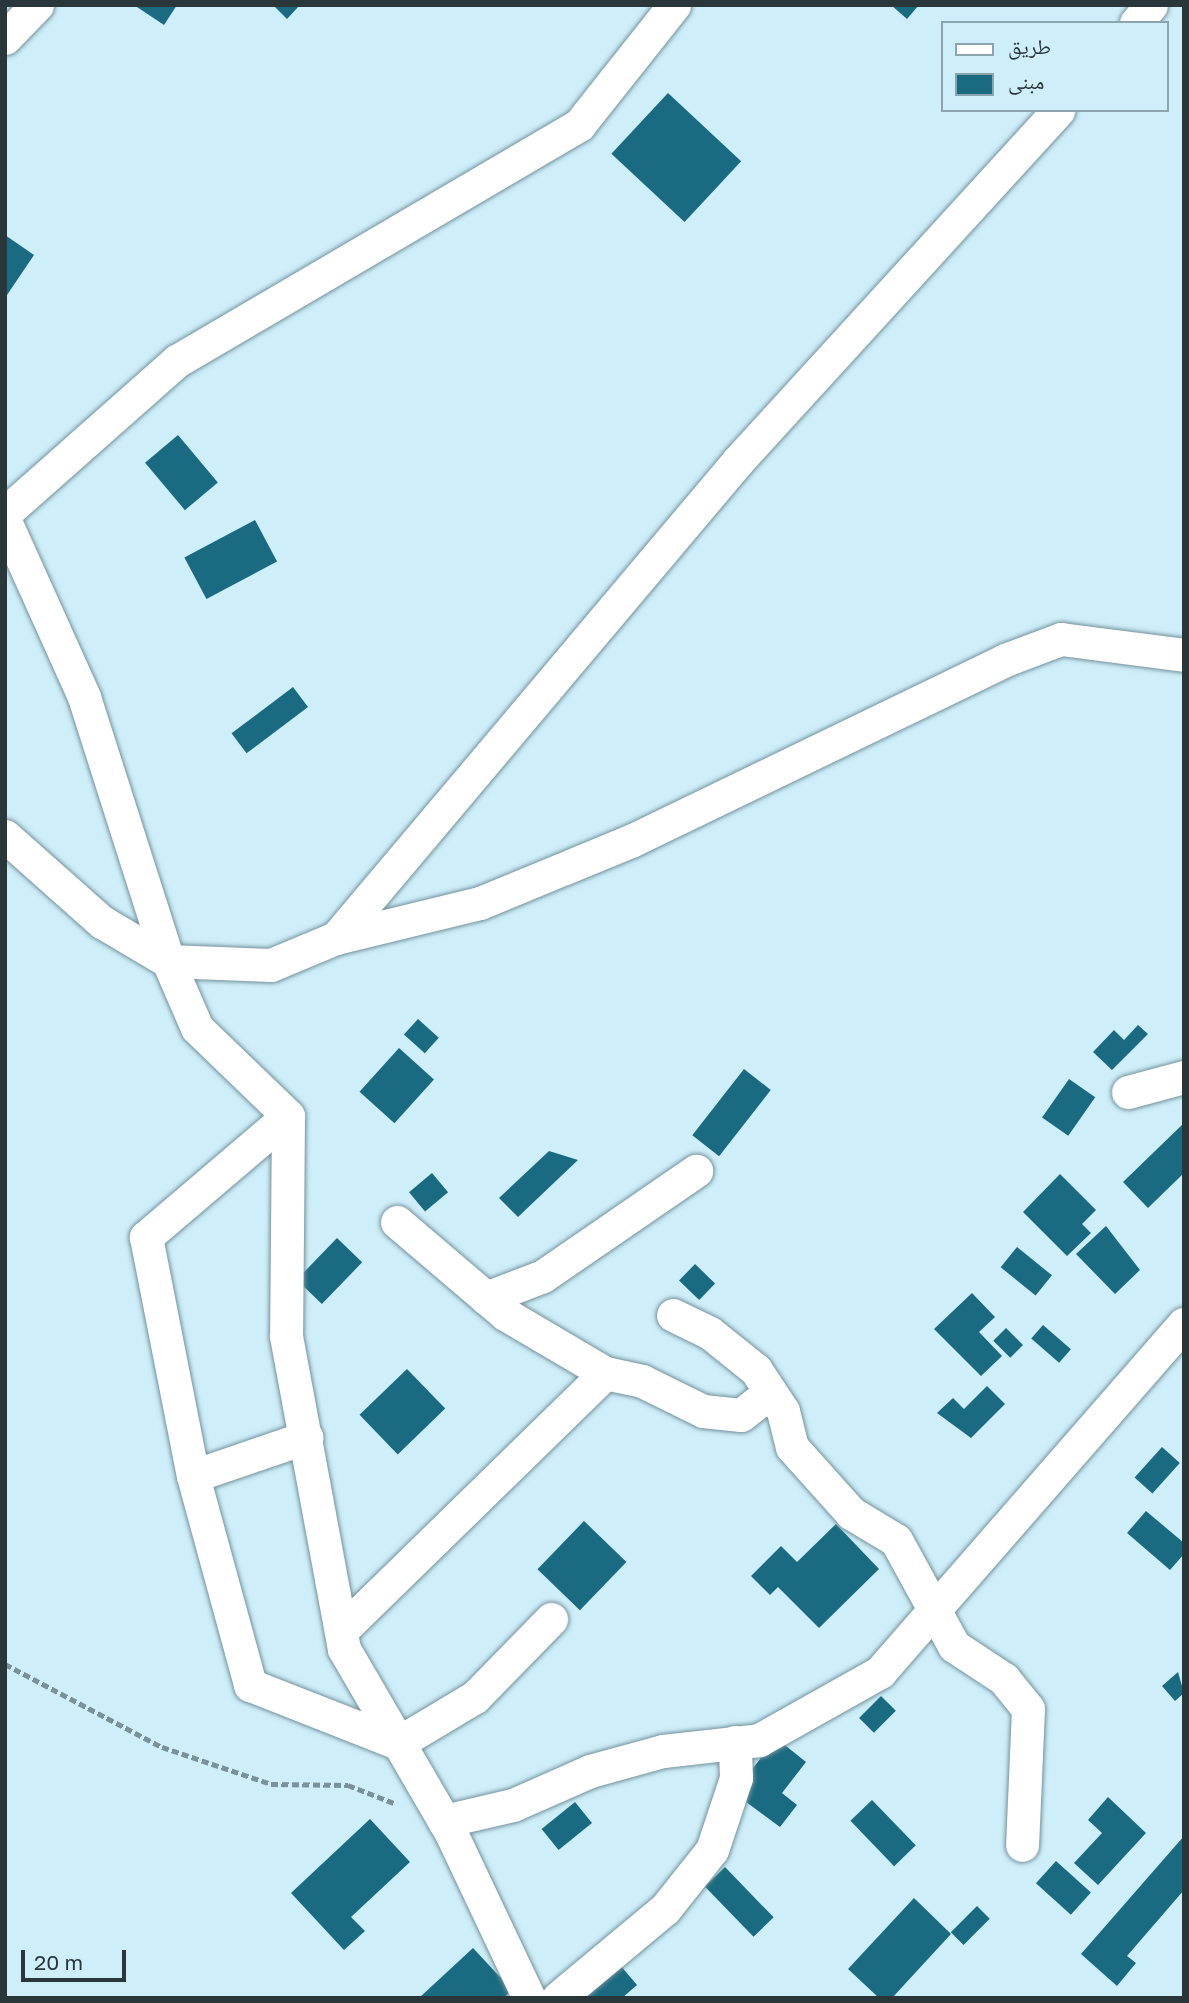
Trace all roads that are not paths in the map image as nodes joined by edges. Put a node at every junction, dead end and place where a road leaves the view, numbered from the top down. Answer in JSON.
{"nodes":[{"id":1,"x":37,"y":5,"type":"edge"},
{"id":2,"x":674,"y":5,"type":"edge"},
{"id":3,"x":1151,"y":5,"type":"edge"},
{"id":4,"x":1138,"y":21,"type":"edge"},
{"id":5,"x":5,"y":38,"type":"edge"},
{"id":6,"x":1056,"y":112,"type":"edge"},
{"id":7,"x":5,"y":513,"type":"edge"},
{"id":8,"x":5,"y":521,"type":"edge"},
{"id":9,"x":1184,"y":654,"type":"edge"},
{"id":10,"x":5,"y":836,"type":"edge"},
{"id":11,"x":336,"y":938,"type":"junction"},
{"id":12,"x":168,"y":961,"type":"junction"},
{"id":13,"x":1184,"y":1077,"type":"edge"},
{"id":14,"x":1128,"y":1092,"type":"dead end"},
{"id":15,"x":288,"y":1116,"type":"junction"},
{"id":16,"x":695,"y":1171,"type":"dead end"},
{"id":17,"x":397,"y":1222,"type":"dead end"},
{"id":18,"x":486,"y":1298,"type":"junction"},
{"id":19,"x":673,"y":1315,"type":"dead end"},
{"id":20,"x":1184,"y":1324,"type":"edge"},
{"id":21,"x":605,"y":1373,"type":"junction"},
{"id":22,"x":771,"y":1392,"type":"junction"},
{"id":23,"x":307,"y":1437,"type":"junction"},
{"id":24,"x":193,"y":1476,"type":"junction"},
{"id":25,"x":933,"y":1612,"type":"junction"},
{"id":26,"x":551,"y":1619,"type":"dead end"},
{"id":27,"x":341,"y":1631,"type":"junction"},
{"id":28,"x":734,"y":1742,"type":"junction"},
{"id":29,"x":398,"y":1743,"type":"junction"},
{"id":30,"x":444,"y":1821,"type":"junction"},
{"id":31,"x":1022,"y":1845,"type":"dead end"},
{"id":32,"x":530,"y":1998,"type":"edge"},
{"id":33,"x":558,"y":1998,"type":"edge"}],
"edges":[{"from":1,"to":5,"type":"street"},
{"from":2,"to":7,"type":"street"},
{"from":3,"to":4,"type":"street"},
{"from":6,"to":11,"type":"street"},
{"from":8,"to":12,"type":"street"},
{"from":9,"to":11,"type":"street"},
{"from":10,"to":12,"type":"street"},
{"from":11,"to":12,"type":"street"},
{"from":12,"to":15,"type":"street"},
{"from":13,"to":14,"type":"street"},
{"from":15,"to":23,"type":"street"},
{"from":15,"to":24,"type":"street"},
{"from":16,"to":18,"type":"street"},
{"from":17,"to":18,"type":"street"},
{"from":18,"to":21,"type":"street"},
{"from":19,"to":22,"type":"street"},
{"from":20,"to":25,"type":"street"},
{"from":21,"to":22,"type":"street"},
{"from":21,"to":27,"type":"street"},
{"from":22,"to":25,"type":"street"},
{"from":23,"to":24,"type":"street"},
{"from":23,"to":27,"type":"street"},
{"from":24,"to":29,"type":"street"},
{"from":25,"to":28,"type":"street"},
{"from":25,"to":31,"type":"street"},
{"from":26,"to":29,"type":"street"},
{"from":27,"to":29,"type":"street"},
{"from":28,"to":30,"type":"street"},
{"from":28,"to":33,"type":"street"},
{"from":29,"to":30,"type":"street"},
{"from":30,"to":32,"type":"street"}]}
